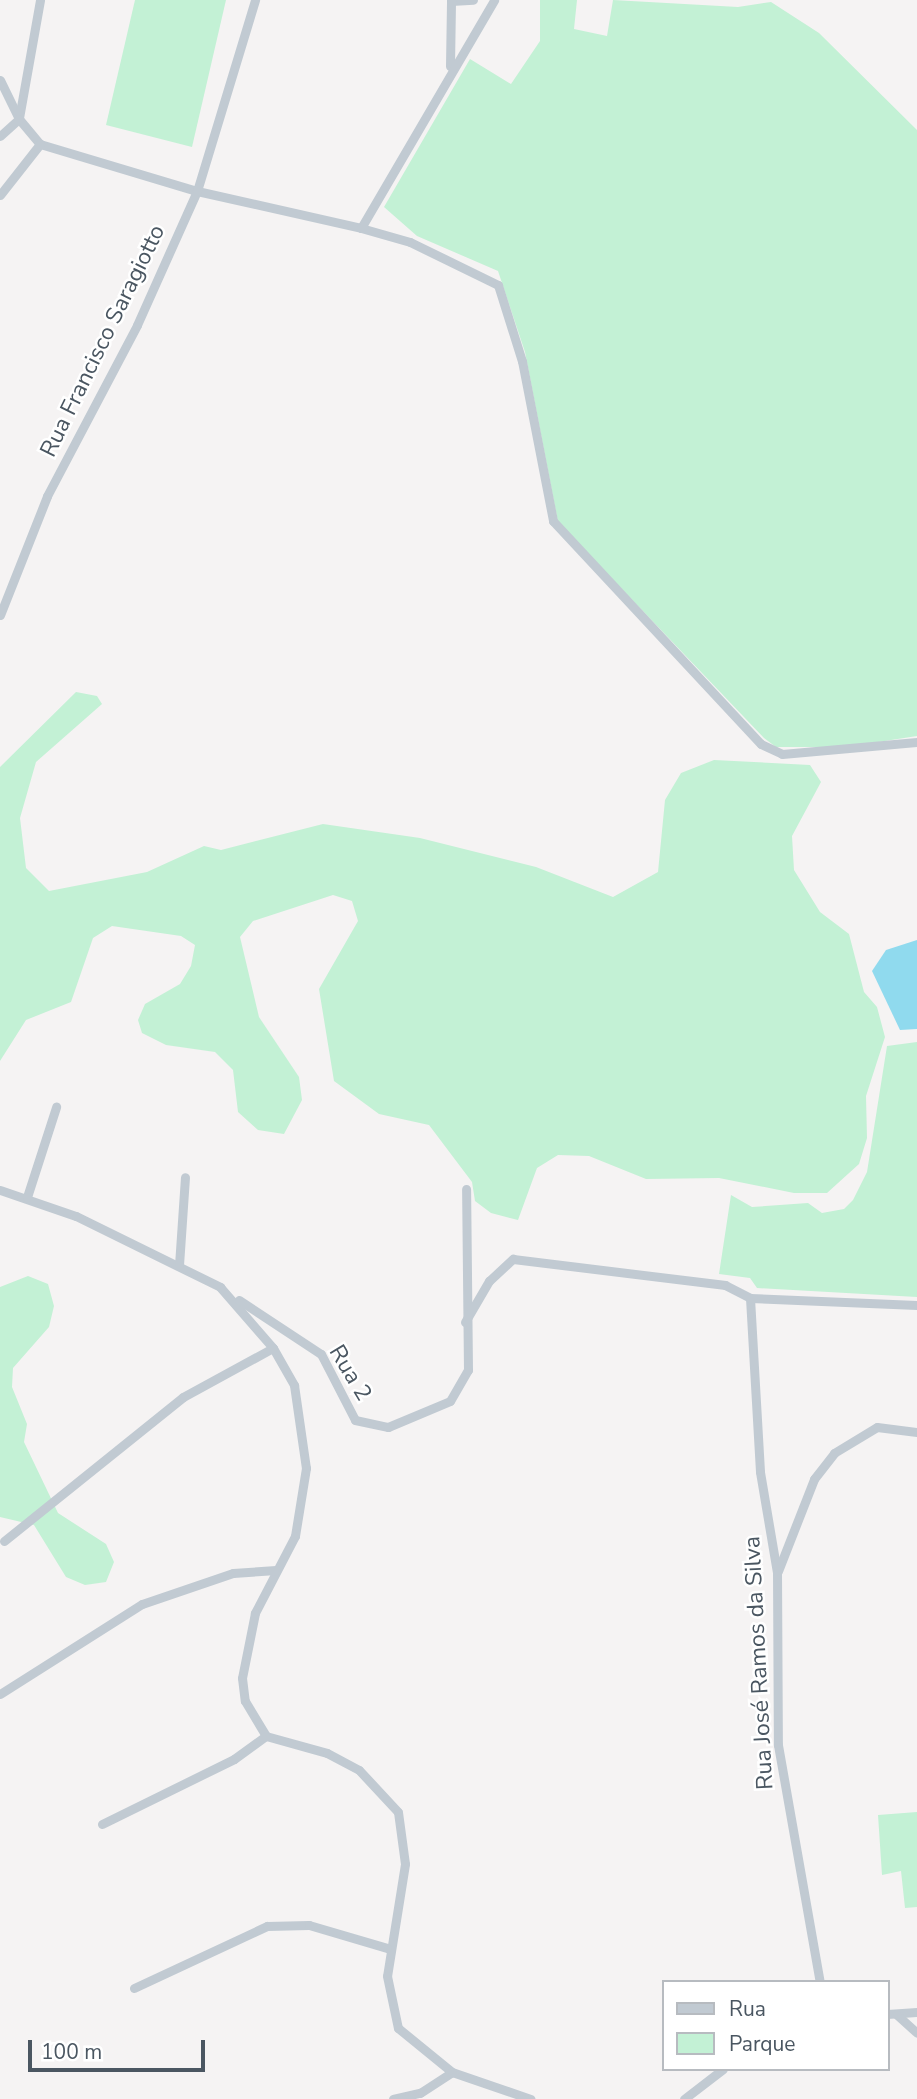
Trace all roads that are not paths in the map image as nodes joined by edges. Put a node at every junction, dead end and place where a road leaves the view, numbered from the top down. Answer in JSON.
{"nodes":[{"id":1,"x":40,"y":0,"type":"edge"},
{"id":2,"x":255,"y":0,"type":"edge"},
{"id":3,"x":472,"y":0,"type":"edge"},
{"id":4,"x":494,"y":0,"type":"edge"},
{"id":5,"x":451,"y":1,"type":"edge"},
{"id":6,"x":450,"y":66,"type":"junction"},
{"id":7,"x":0,"y":80,"type":"edge"},
{"id":8,"x":19,"y":119,"type":"junction"},
{"id":9,"x":0,"y":136,"type":"edge"},
{"id":10,"x":40,"y":144,"type":"junction"},
{"id":11,"x":197,"y":191,"type":"junction"},
{"id":12,"x":0,"y":195,"type":"edge"},
{"id":13,"x":361,"y":228,"type":"junction"},
{"id":14,"x":0,"y":615,"type":"edge"},
{"id":15,"x":917,"y":742,"type":"edge"},
{"id":16,"x":56,"y":1107,"type":"dead end"},
{"id":17,"x":184,"y":1177,"type":"dead end"},
{"id":18,"x":466,"y":1189,"type":"dead end"},
{"id":19,"x":0,"y":1190,"type":"edge"},
{"id":20,"x":27,"y":1196,"type":"junction"},
{"id":21,"x":178,"y":1265,"type":"junction"},
{"id":22,"x":220,"y":1287,"type":"junction"},
{"id":23,"x":750,"y":1298,"type":"junction"},
{"id":24,"x":917,"y":1305,"type":"edge"},
{"id":25,"x":465,"y":1324,"type":"junction"},
{"id":26,"x":273,"y":1348,"type":"junction"},
{"id":27,"x":917,"y":1432,"type":"edge"},
{"id":28,"x":4,"y":1541,"type":"dead end"},
{"id":29,"x":276,"y":1570,"type":"junction"},
{"id":30,"x":777,"y":1572,"type":"junction"},
{"id":31,"x":0,"y":1694,"type":"edge"},
{"id":32,"x":267,"y":1736,"type":"junction"},
{"id":33,"x":102,"y":1824,"type":"dead end"},
{"id":34,"x":387,"y":1948,"type":"junction"},
{"id":35,"x":820,"y":1980,"type":"edge"},
{"id":36,"x":134,"y":1988,"type":"dead end"},
{"id":37,"x":917,"y":2012,"type":"edge"},
{"id":38,"x":892,"y":2014,"type":"edge"},
{"id":39,"x":917,"y":2033,"type":"edge"},
{"id":40,"x":720,"y":2071,"type":"edge"},
{"id":41,"x":452,"y":2072,"type":"junction"},
{"id":42,"x":393,"y":2099,"type":"edge"},
{"id":43,"x":531,"y":2099,"type":"edge"},
{"id":44,"x":684,"y":2099,"type":"edge"}],
"edges":[{"from":1,"to":8,"type":"street"},
{"from":2,"to":11,"type":"street","name":"Rua Francisco Saragiotto"},
{"from":3,"to":5,"type":"street"},
{"from":4,"to":6,"type":"street"},
{"from":5,"to":6,"type":"street"},
{"from":6,"to":13,"type":"street"},
{"from":7,"to":8,"type":"street"},
{"from":8,"to":9,"type":"street"},
{"from":8,"to":10,"type":"street"},
{"from":10,"to":11,"type":"street"},
{"from":10,"to":12,"type":"street"},
{"from":11,"to":13,"type":"street"},
{"from":11,"to":14,"type":"street","name":"Rua Francisco Saragiotto"},
{"from":13,"to":15,"type":"street"},
{"from":16,"to":20,"type":"street"},
{"from":17,"to":21,"type":"street"},
{"from":18,"to":25,"type":"street","name":"Rua 2"},
{"from":19,"to":20,"type":"street"},
{"from":20,"to":21,"type":"street"},
{"from":21,"to":22,"type":"street"},
{"from":22,"to":25,"type":"street","name":"Rua 2"},
{"from":22,"to":26,"type":"street"},
{"from":23,"to":24,"type":"street"},
{"from":23,"to":25,"type":"street"},
{"from":23,"to":30,"type":"street","name":"Rua José Ramos da Silva"},
{"from":26,"to":28,"type":"street"},
{"from":26,"to":29,"type":"street"},
{"from":27,"to":30,"type":"street"},
{"from":29,"to":31,"type":"street"},
{"from":29,"to":32,"type":"street"},
{"from":30,"to":35,"type":"street","name":"Rua José Ramos da Silva"},
{"from":32,"to":33,"type":"street"},
{"from":32,"to":34,"type":"street"},
{"from":34,"to":36,"type":"street"},
{"from":34,"to":41,"type":"street"},
{"from":37,"to":38,"type":"street"},
{"from":38,"to":39,"type":"street"},
{"from":40,"to":44,"type":"street"},
{"from":41,"to":42,"type":"street"},
{"from":41,"to":43,"type":"street"}]}
